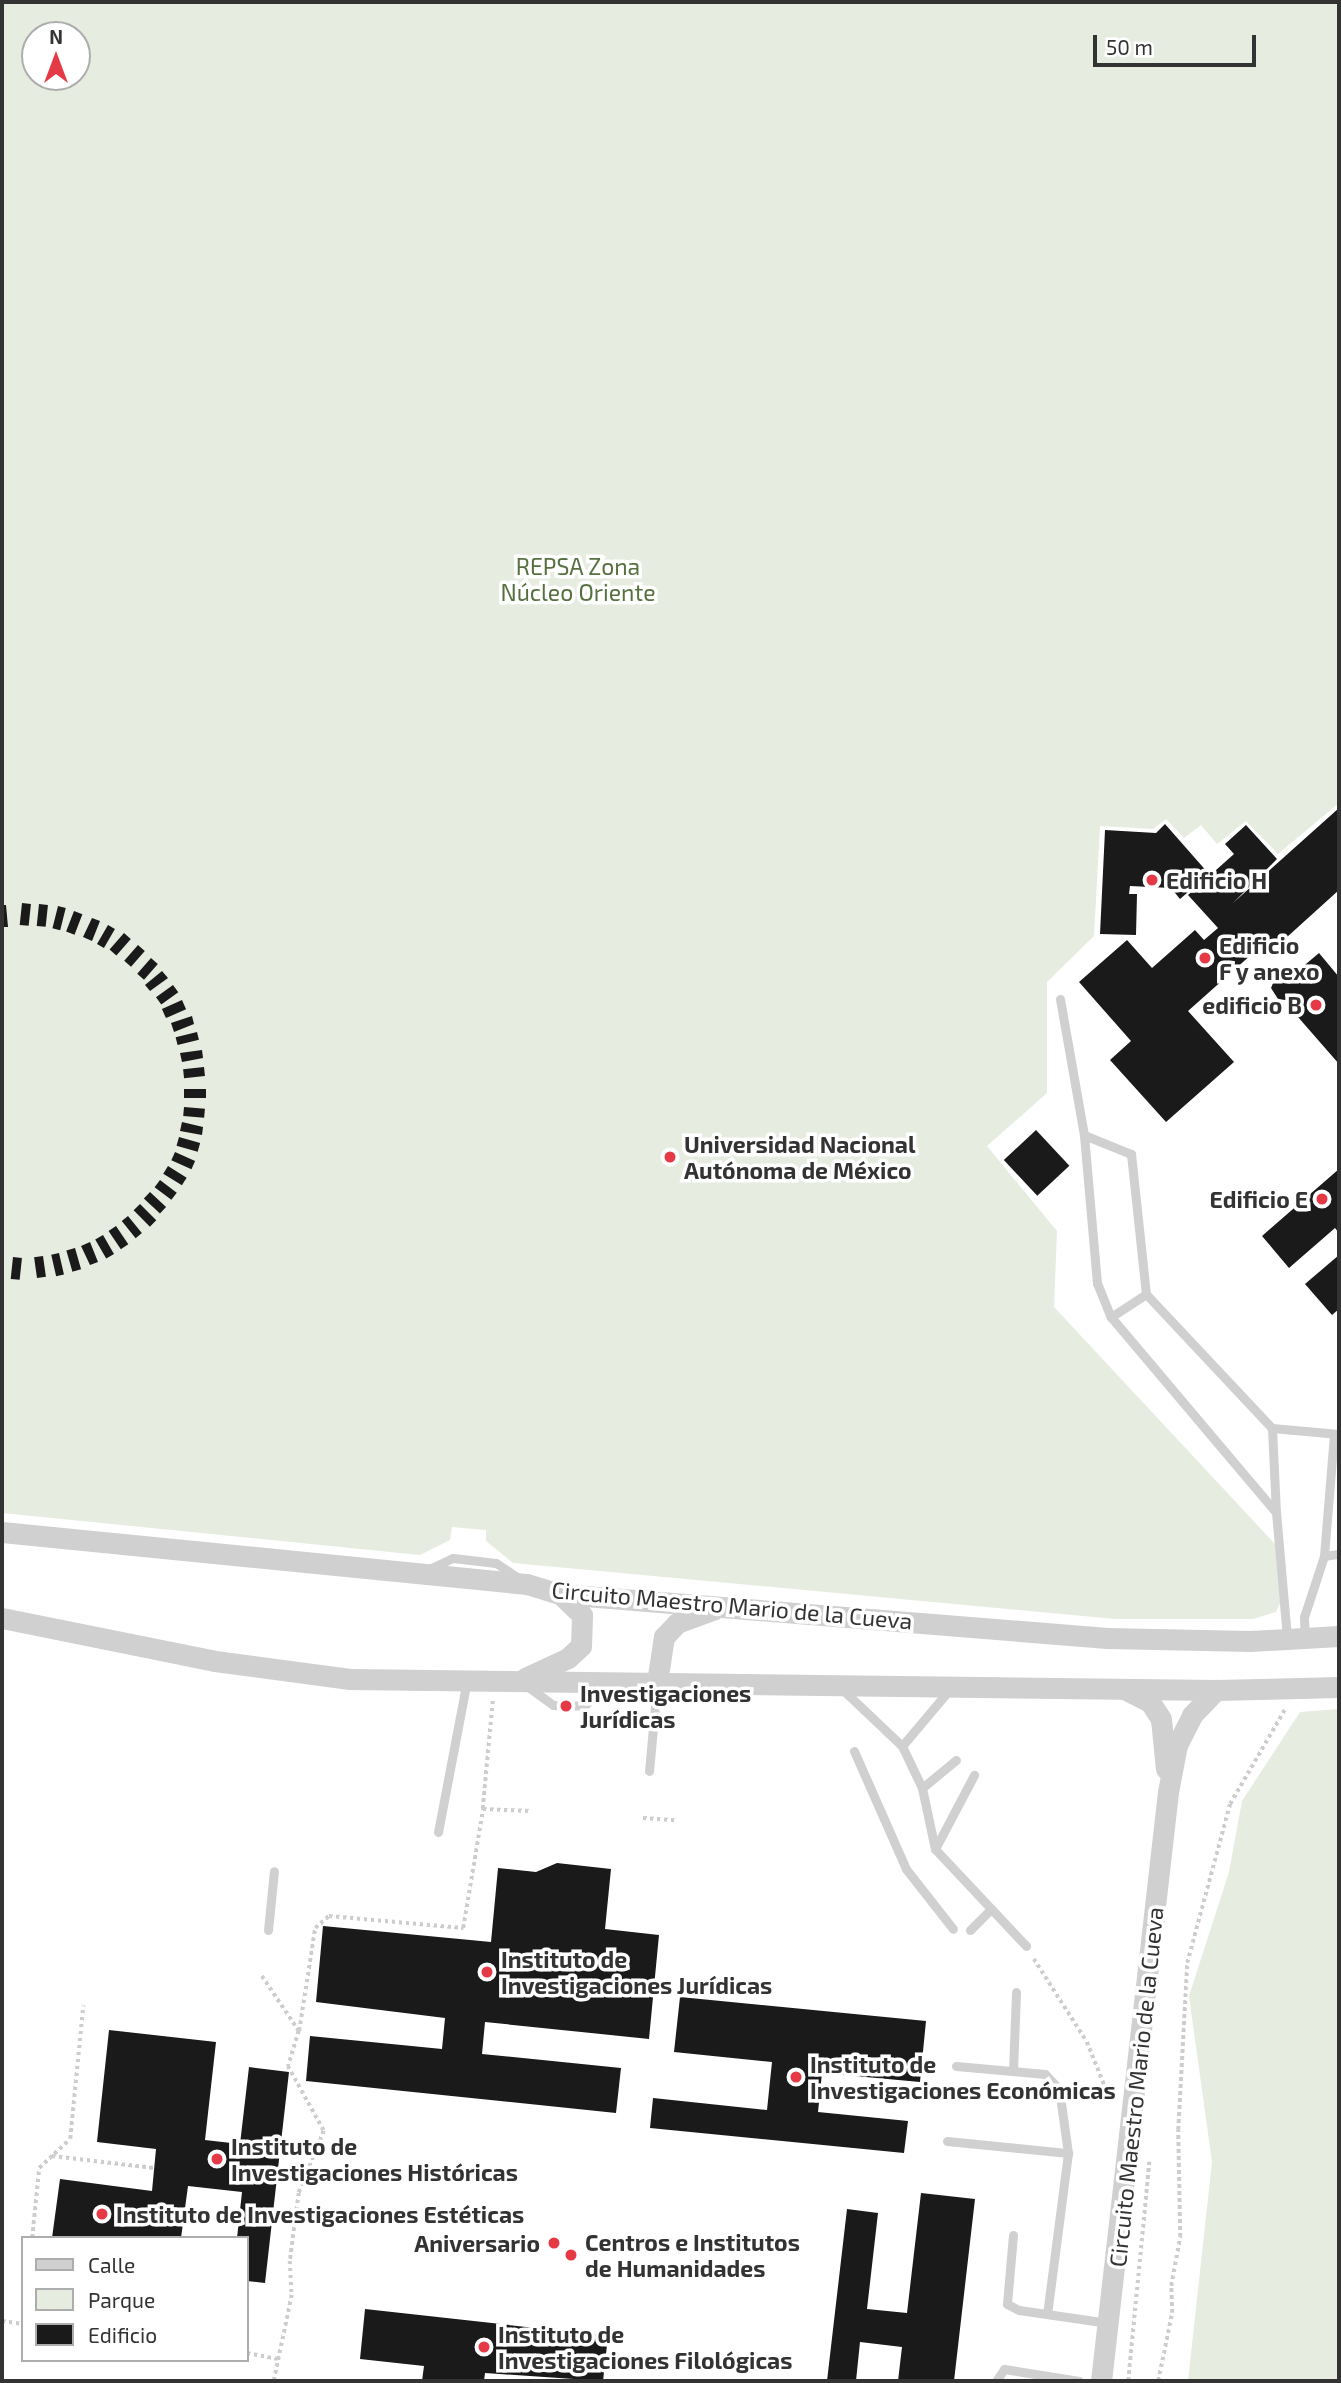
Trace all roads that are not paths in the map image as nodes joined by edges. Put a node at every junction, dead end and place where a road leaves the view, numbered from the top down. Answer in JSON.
{"nodes":[{"id":1,"x":1060,"y":999,"type":"dead end"},
{"id":2,"x":1084,"y":1135,"type":"junction"},
{"id":3,"x":1146,"y":1294,"type":"junction"},
{"id":4,"x":1111,"y":1317,"type":"junction"},
{"id":5,"x":1272,"y":1428,"type":"junction"},
{"id":6,"x":1336,"y":1434,"type":"edge"},
{"id":7,"x":1276,"y":1512,"type":"junction"},
{"id":8,"x":2,"y":1532,"type":"edge"},
{"id":9,"x":1339,"y":1554,"type":"edge"},
{"id":10,"x":1324,"y":1556,"type":"junction"},
{"id":11,"x":560,"y":1594,"type":"junction"},
{"id":12,"x":727,"y":1606,"type":"junction"},
{"id":13,"x":2,"y":1618,"type":"edge"},
{"id":14,"x":1339,"y":1636,"type":"edge"},
{"id":15,"x":1296,"y":1640,"type":"junction"},
{"id":16,"x":467,"y":1680,"type":"junction"},
{"id":17,"x":520,"y":1681,"type":"junction"},
{"id":18,"x":657,"y":1682,"type":"junction"},
{"id":19,"x":836,"y":1685,"type":"junction"},
{"id":20,"x":953,"y":1686,"type":"junction"},
{"id":21,"x":1339,"y":1687,"type":"edge"},
{"id":22,"x":1121,"y":1688,"type":"junction"},
{"id":23,"x":1216,"y":1690,"type":"junction"},
{"id":24,"x":902,"y":1746,"type":"junction"},
{"id":25,"x":854,"y":1751,"type":"dead end"},
{"id":26,"x":956,"y":1760,"type":"dead end"},
{"id":27,"x":649,"y":1771,"type":"dead end"},
{"id":28,"x":974,"y":1775,"type":"dead end"},
{"id":29,"x":922,"y":1788,"type":"junction"},
{"id":30,"x":1168,"y":1792,"type":"junction"},
{"id":31,"x":438,"y":1832,"type":"dead end"},
{"id":32,"x":934,"y":1849,"type":"junction"},
{"id":33,"x":274,"y":1871,"type":"dead end"},
{"id":34,"x":989,"y":1911,"type":"junction"},
{"id":35,"x":953,"y":1929,"type":"dead end"},
{"id":36,"x":268,"y":1930,"type":"dead end"},
{"id":37,"x":970,"y":1930,"type":"dead end"},
{"id":38,"x":1026,"y":1946,"type":"road end"},
{"id":39,"x":1016,"y":1992,"type":"dead end"},
{"id":40,"x":956,"y":2066,"type":"dead end"},
{"id":41,"x":1013,"y":2071,"type":"junction"},
{"id":42,"x":947,"y":2141,"type":"dead end"},
{"id":43,"x":1068,"y":2153,"type":"junction"},
{"id":44,"x":1013,"y":2235,"type":"dead end"},
{"id":45,"x":1047,"y":2314,"type":"junction"},
{"id":46,"x":1110,"y":2324,"type":"junction"},
{"id":47,"x":1047,"y":2379,"type":"edge"},
{"id":48,"x":996,"y":2381,"type":"edge"},
{"id":49,"x":1079,"y":2381,"type":"edge"},
{"id":50,"x":1101,"y":2381,"type":"edge"}],
"edges":[{"from":1,"to":2,"type":"lane"},
{"from":2,"to":3,"type":"lane"},
{"from":2,"to":4,"type":"lane"},
{"from":3,"to":4,"type":"lane"},
{"from":3,"to":5,"type":"lane"},
{"from":4,"to":7,"type":"lane"},
{"from":5,"to":6,"type":"lane"},
{"from":5,"to":7,"type":"lane"},
{"from":6,"to":10,"type":"lane"},
{"from":7,"to":15,"type":"lane"},
{"from":8,"to":11,"type":"street","name":"Circuito Maestro Mario de la Cueva"},
{"from":9,"to":10,"type":"lane"},
{"from":10,"to":15,"type":"lane"},
{"from":11,"to":12,"type":"street","name":"Circuito Maestro Mario de la Cueva"},
{"from":11,"to":17,"type":"street"},
{"from":12,"to":15,"type":"street","name":"Circuito Maestro Mario de la Cueva"},
{"from":12,"to":18,"type":"street"},
{"from":13,"to":16,"type":"street","name":"Circuito Maestro Mario de la Cueva"},
{"from":14,"to":15,"type":"street","name":"Circuito Maestro Mario de la Cueva"},
{"from":16,"to":17,"type":"street","name":"Circuito Maestro Mario de la Cueva"},
{"from":16,"to":31,"type":"lane"},
{"from":17,"to":18,"type":"street","name":"Circuito Maestro Mario de la Cueva"},
{"from":18,"to":19,"type":"street","name":"Circuito Maestro Mario de la Cueva"},
{"from":18,"to":27,"type":"lane"},
{"from":19,"to":20,"type":"street","name":"Circuito Maestro Mario de la Cueva"},
{"from":19,"to":24,"type":"lane"},
{"from":20,"to":22,"type":"street","name":"Circuito Maestro Mario de la Cueva"},
{"from":20,"to":24,"type":"lane"},
{"from":21,"to":23,"type":"street","name":"Circuito Maestro Mario de la Cueva"},
{"from":22,"to":23,"type":"street","name":"Circuito Maestro Mario de la Cueva"},
{"from":22,"to":30,"type":"street","name":"Circuito Maestro Mario de la Cueva"},
{"from":23,"to":30,"type":"street","name":"Circuito Maestro Mario de la Cueva"},
{"from":24,"to":29,"type":"lane"},
{"from":25,"to":35,"type":"lane"},
{"from":26,"to":29,"type":"lane"},
{"from":28,"to":32,"type":"lane"},
{"from":29,"to":32,"type":"lane"},
{"from":30,"to":46,"type":"street","name":"Circuito Maestro Mario de la Cueva"},
{"from":32,"to":34,"type":"lane"},
{"from":33,"to":36,"type":"lane"},
{"from":34,"to":37,"type":"lane"},
{"from":34,"to":38,"type":"lane"},
{"from":39,"to":41,"type":"lane"},
{"from":40,"to":41,"type":"lane"},
{"from":41,"to":43,"type":"lane"},
{"from":42,"to":43,"type":"lane"},
{"from":43,"to":45,"type":"lane"},
{"from":44,"to":45,"type":"lane"},
{"from":45,"to":46,"type":"lane"},
{"from":46,"to":50,"type":"street","name":"Circuito Maestro Mario de la Cueva"},
{"from":47,"to":48,"type":"lane"},
{"from":47,"to":49,"type":"lane"}]}
